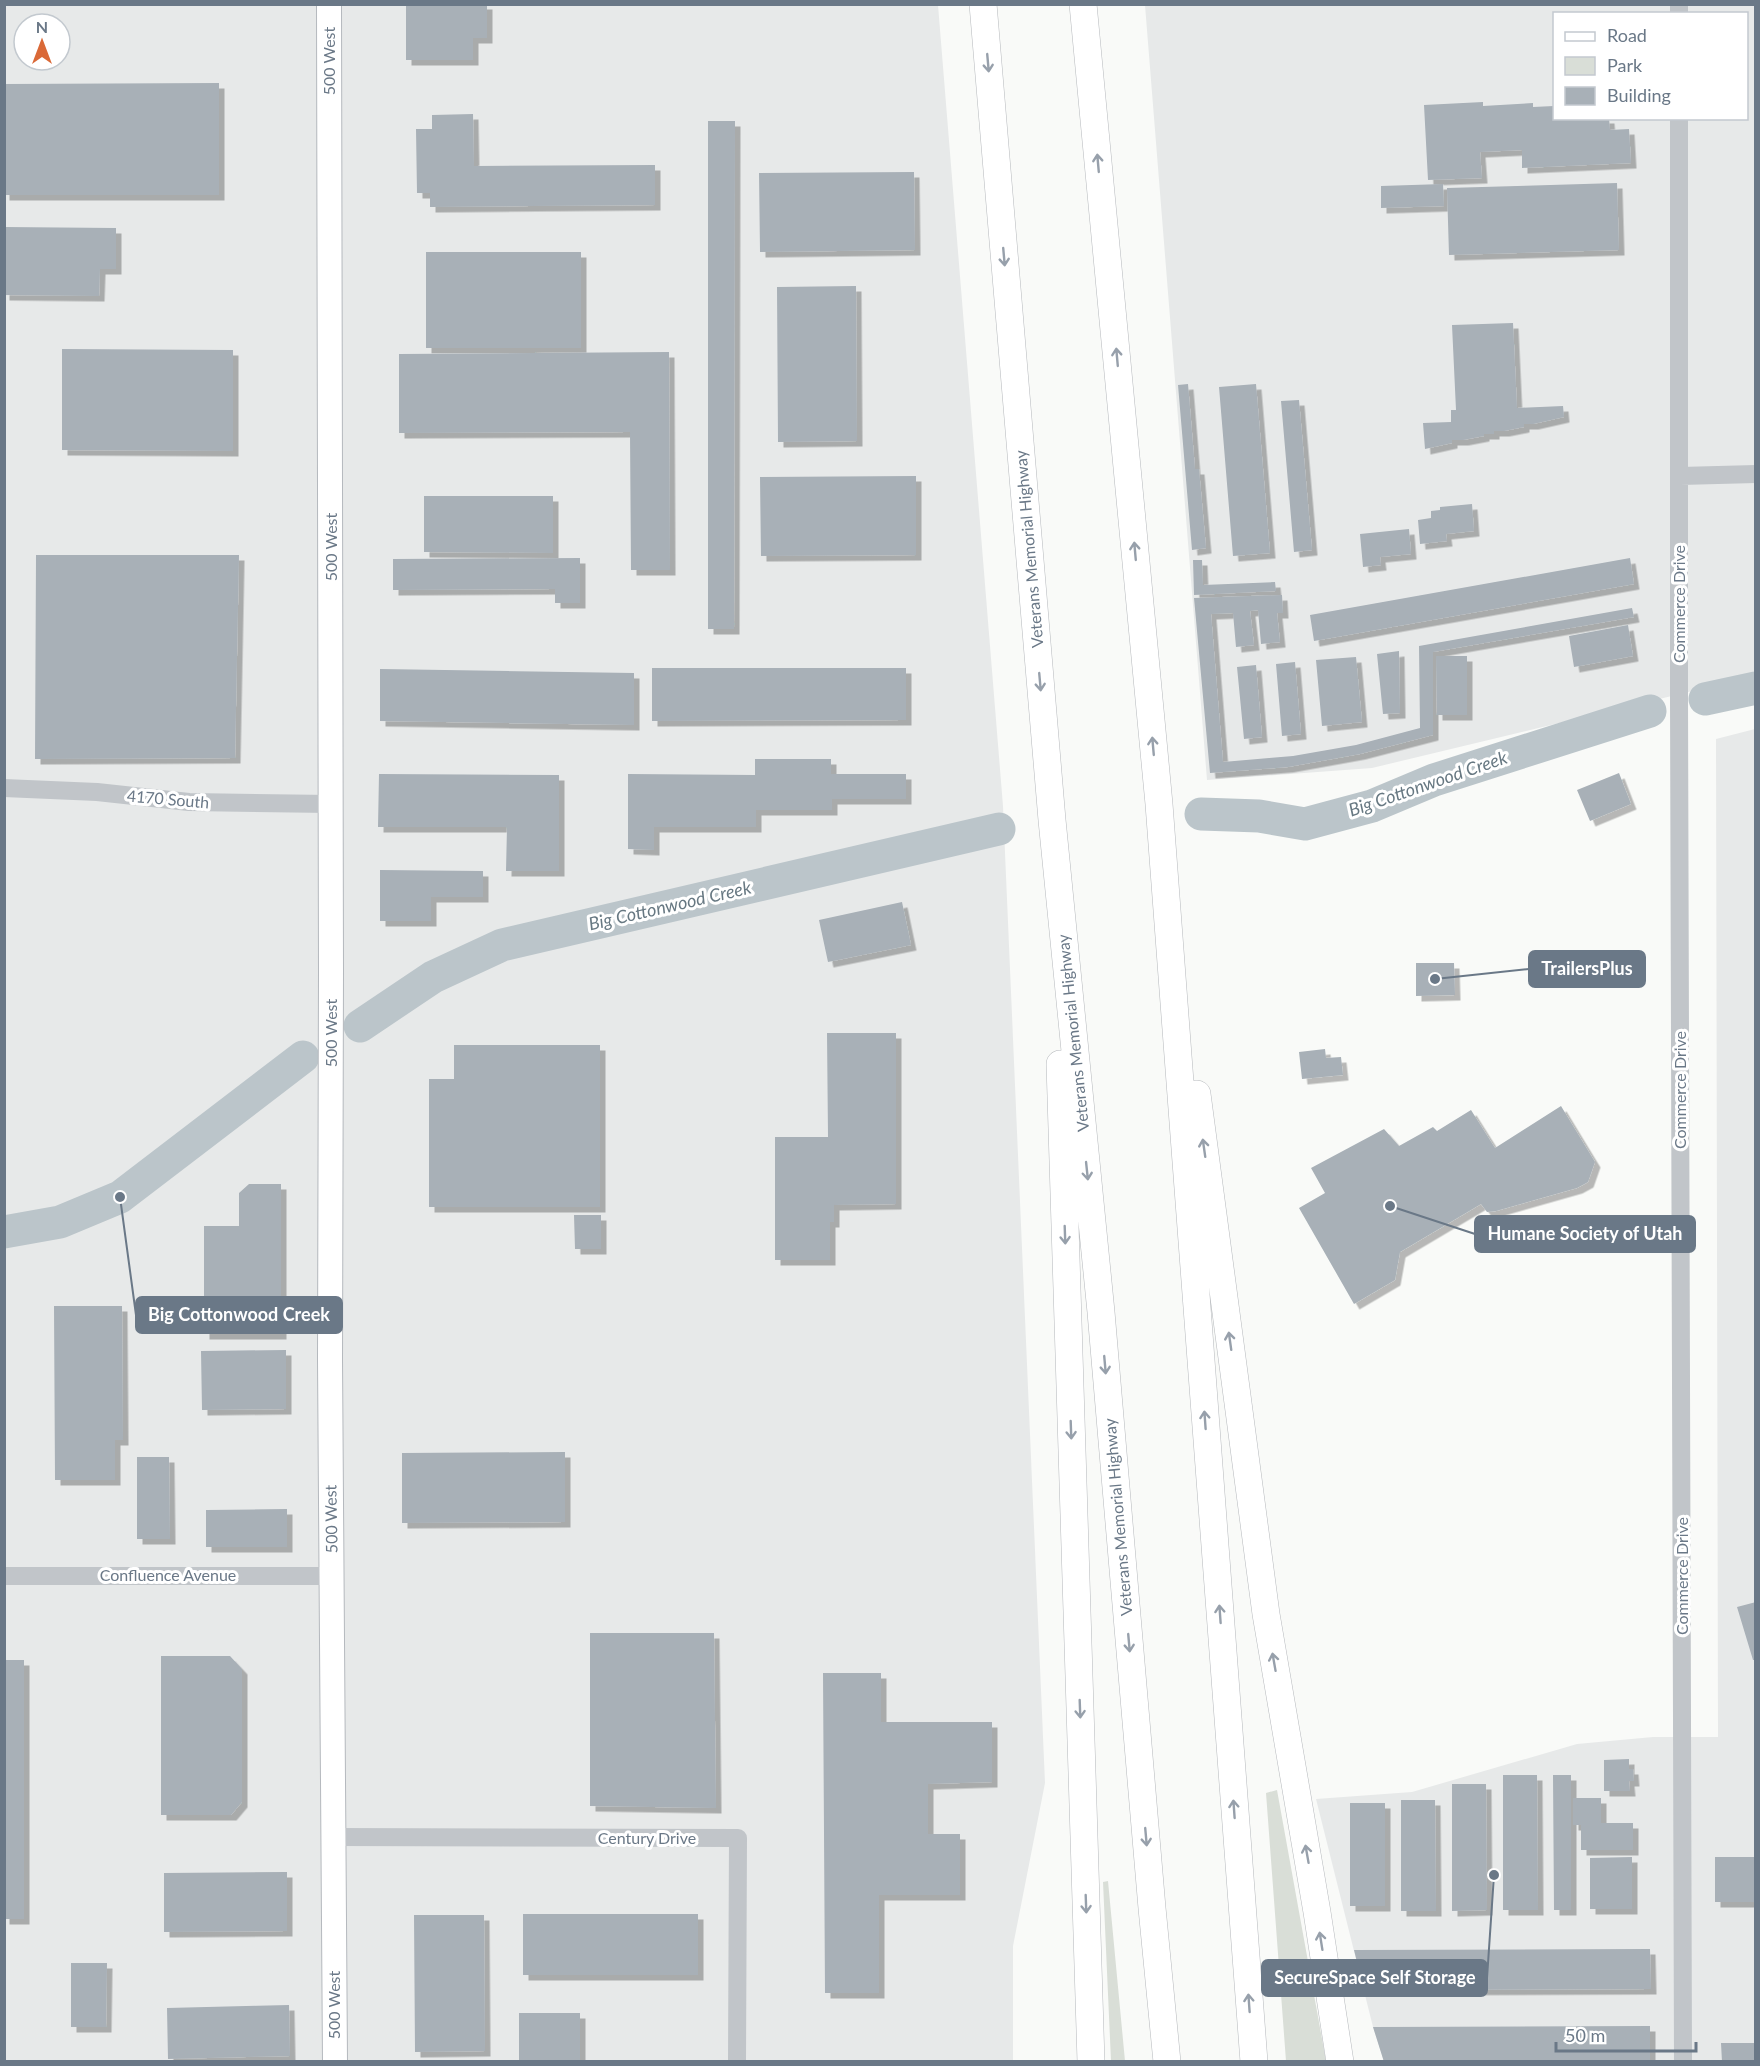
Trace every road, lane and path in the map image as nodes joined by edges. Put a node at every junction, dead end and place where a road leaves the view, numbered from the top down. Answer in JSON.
{"nodes":[{"id":1,"x":329,"y":4,"type":"edge"},
{"id":2,"x":983,"y":4,"type":"edge"},
{"id":3,"x":1083,"y":4,"type":"edge"},
{"id":4,"x":1679,"y":120,"type":"edge"},
{"id":5,"x":1755,"y":474,"type":"edge"},
{"id":6,"x":1680,"y":476,"type":"junction"},
{"id":7,"x":4,"y":788,"type":"edge"},
{"id":8,"x":331,"y":804,"type":"junction"},
{"id":9,"x":1159,"y":804,"type":"junction"},
{"id":10,"x":1052,"y":820,"type":"junction"},
{"id":11,"x":4,"y":1576,"type":"edge"},
{"id":12,"x":332,"y":1576,"type":"junction"},
{"id":13,"x":333,"y":1836,"type":"junction"},
{"id":14,"x":335,"y":2061,"type":"edge"},
{"id":15,"x":737,"y":2061,"type":"edge"},
{"id":16,"x":1091,"y":2061,"type":"edge"},
{"id":17,"x":1167,"y":2061,"type":"edge"},
{"id":18,"x":1254,"y":2061,"type":"edge"},
{"id":19,"x":1340,"y":2061,"type":"edge"},
{"id":20,"x":1683,"y":2061,"type":"edge"}],
"edges":[{"from":1,"to":8,"type":"main road","name":"500 West"},
{"from":2,"to":10,"type":"highway","name":"Veterans Memorial Highway","one_way":true},
{"from":9,"to":3,"type":"highway","one_way":true},
{"from":4,"to":6,"type":"street","name":"Commerce Drive"},
{"from":5,"to":6,"type":"street"},
{"from":6,"to":20,"type":"street","name":"Commerce Drive"},
{"from":7,"to":8,"type":"street","name":"4170 South"},
{"from":8,"to":12,"type":"main road","name":"500 West"},
{"from":18,"to":9,"type":"highway","one_way":true},
{"from":19,"to":9,"type":"highway","one_way":true},
{"from":10,"to":16,"type":"highway","one_way":true},
{"from":10,"to":17,"type":"highway","name":"Veterans Memorial Highway","one_way":true},
{"from":11,"to":12,"type":"street","name":"Confluence Avenue"},
{"from":12,"to":13,"type":"main road","name":"500 West"},
{"from":13,"to":14,"type":"main road","name":"500 West"},
{"from":13,"to":15,"type":"street","name":"Century Drive"}]}
